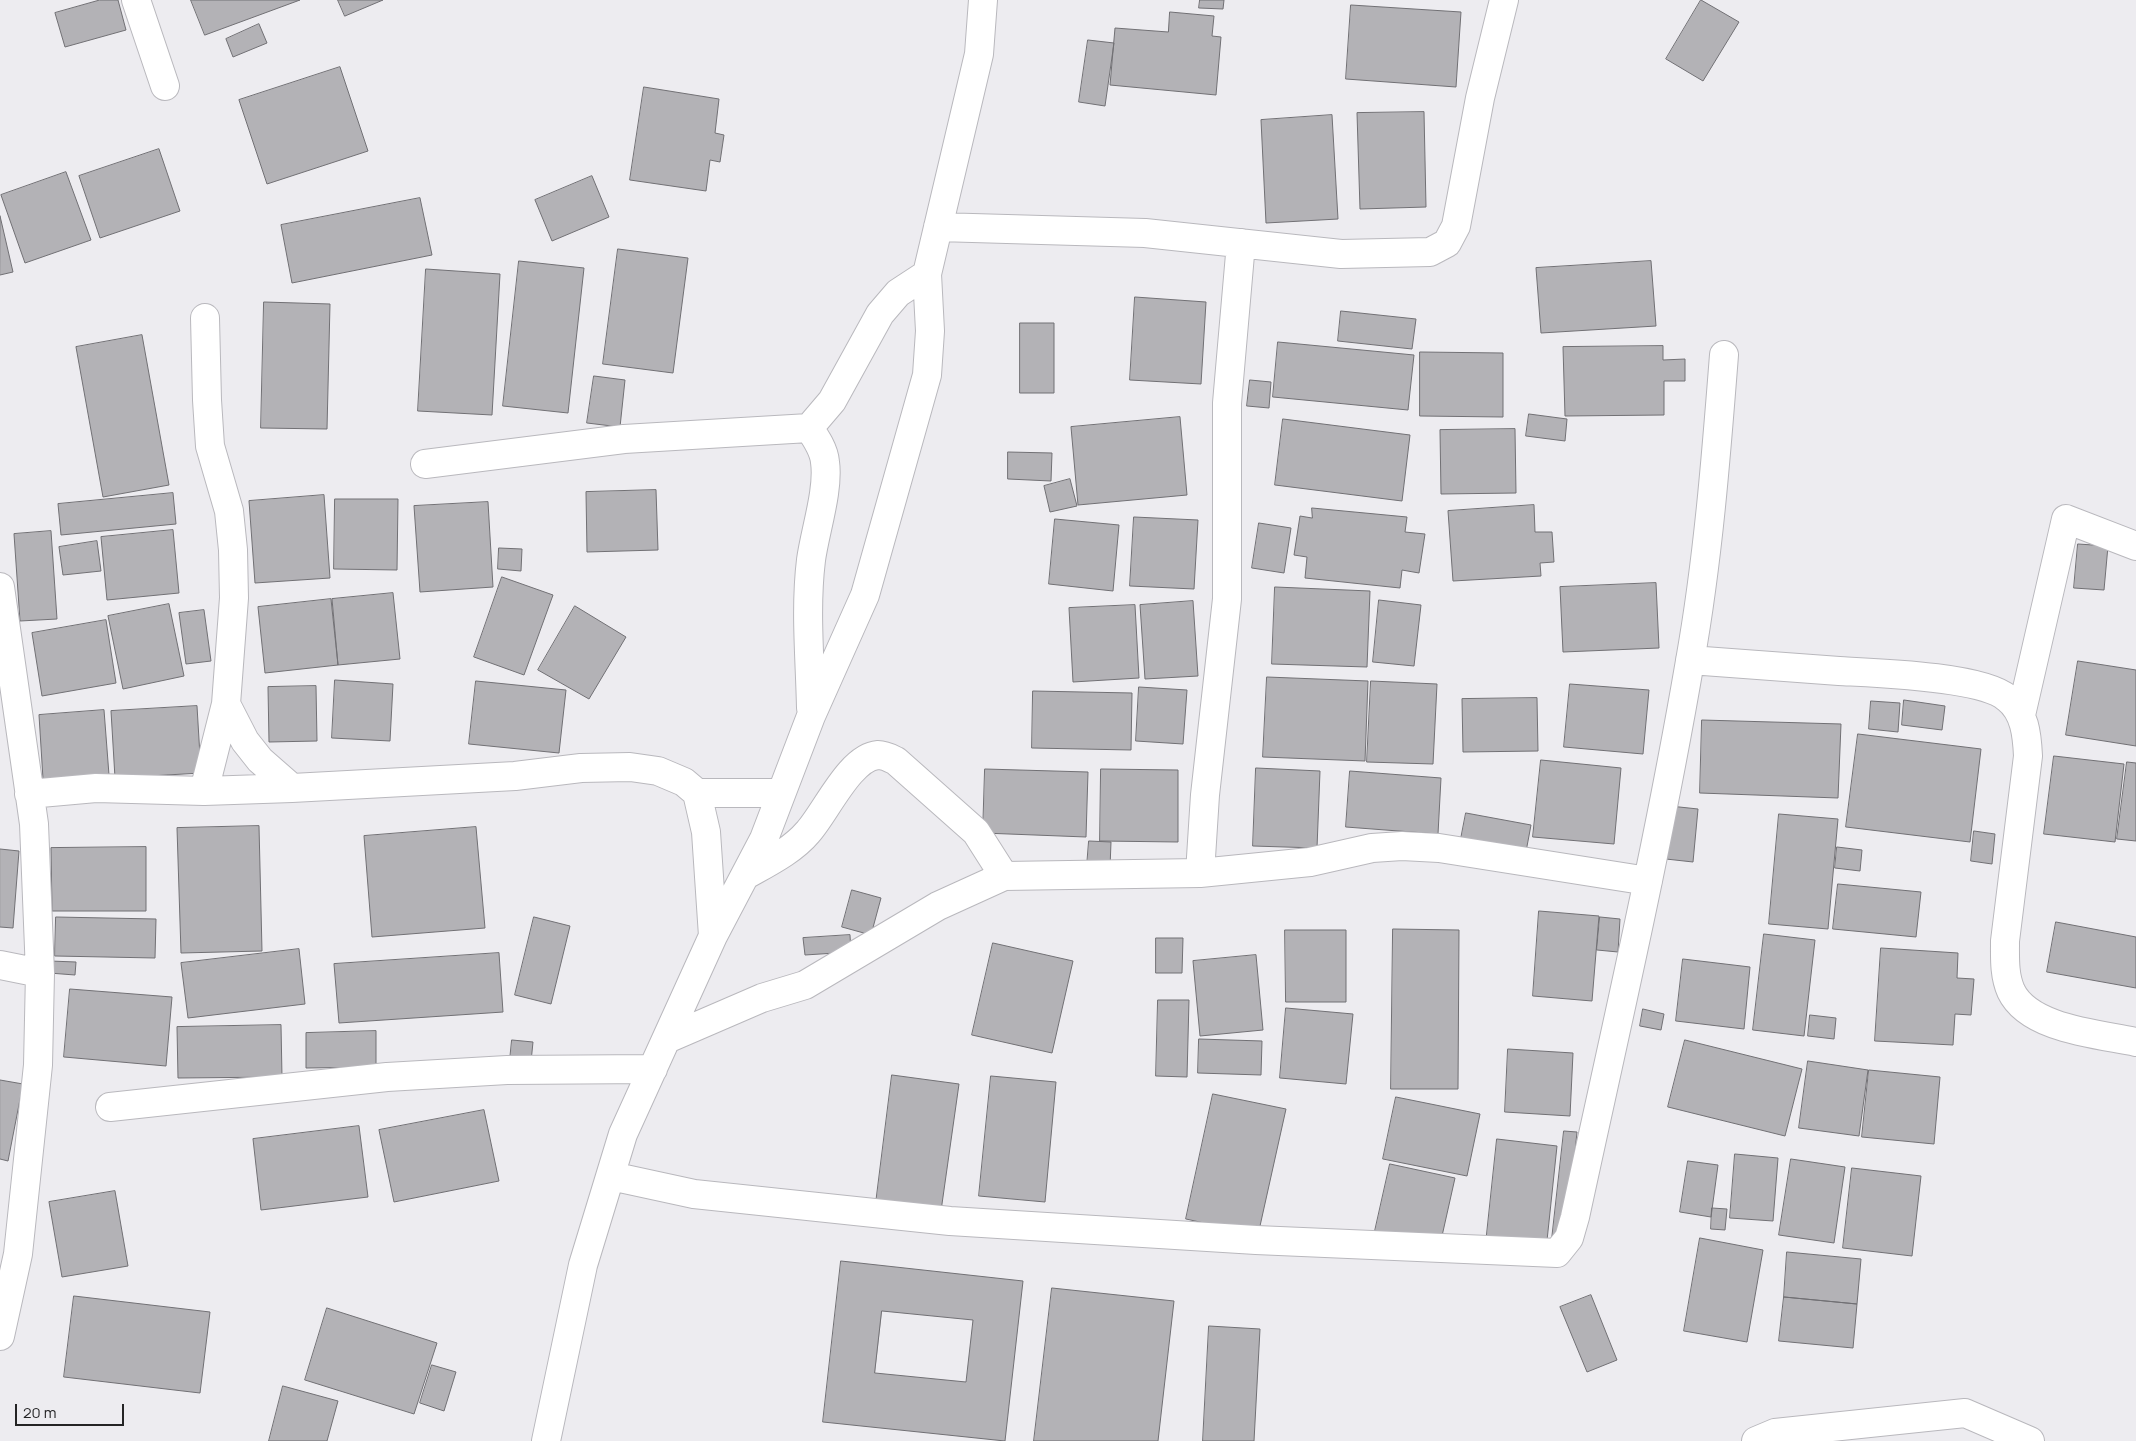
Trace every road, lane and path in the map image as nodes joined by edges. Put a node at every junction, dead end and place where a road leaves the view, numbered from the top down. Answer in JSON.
{"nodes":[{"id":1,"x":136,"y":0,"type":"edge"},
{"id":2,"x":983,"y":0,"type":"edge"},
{"id":3,"x":1504,"y":0,"type":"edge"},
{"id":4,"x":165,"y":86,"type":"dead end"},
{"id":5,"x":938,"y":227,"type":"junction"},
{"id":6,"x":1241,"y":243,"type":"junction"},
{"id":7,"x":927,"y":274,"type":"junction"},
{"id":8,"x":205,"y":318,"type":"dead end"},
{"id":9,"x":1724,"y":355,"type":"dead end"},
{"id":10,"x":810,"y":428,"type":"junction"},
{"id":11,"x":425,"y":464,"type":"dead end"},
{"id":12,"x":2136,"y":546,"type":"edge"},
{"id":13,"x":0,"y":587,"type":"edge"},
{"id":14,"x":1690,"y":660,"type":"junction"},
{"id":15,"x":226,"y":704,"type":"junction"},
{"id":16,"x":2021,"y":715,"type":"junction"},
{"id":17,"x":811,"y":716,"type":"junction"},
{"id":18,"x":292,"y":788,"type":"junction"},
{"id":19,"x":204,"y":790,"type":"junction"},
{"id":20,"x":781,"y":793,"type":"junction"},
{"id":21,"x":29,"y":794,"type":"junction"},
{"id":22,"x":697,"y":794,"type":"junction"},
{"id":23,"x":1200,"y":874,"type":"junction"},
{"id":24,"x":746,"y":875,"type":"junction"},
{"id":25,"x":1004,"y":876,"type":"junction"},
{"id":26,"x":1648,"y":881,"type":"junction"},
{"id":27,"x":713,"y":936,"type":"junction"},
{"id":28,"x":0,"y":965,"type":"edge"},
{"id":29,"x":40,"y":973,"type":"junction"},
{"id":30,"x":667,"y":1039,"type":"junction"},
{"id":31,"x":2136,"y":1042,"type":"edge"},
{"id":32,"x":653,"y":1069,"type":"junction"},
{"id":33,"x":110,"y":1107,"type":"dead end"},
{"id":34,"x":611,"y":1176,"type":"junction"},
{"id":35,"x":0,"y":1336,"type":"edge"},
{"id":36,"x":546,"y":1441,"type":"edge"},
{"id":37,"x":1756,"y":1441,"type":"edge"},
{"id":38,"x":2030,"y":1441,"type":"edge"}],
"edges":[{"from":1,"to":4,"type":"street"},
{"from":2,"to":5,"type":"street"},
{"from":3,"to":6,"type":"street"},
{"from":5,"to":6,"type":"street"},
{"from":5,"to":7,"type":"street"},
{"from":6,"to":23,"type":"street"},
{"from":7,"to":10,"type":"street"},
{"from":7,"to":17,"type":"street"},
{"from":8,"to":15,"type":"street"},
{"from":9,"to":14,"type":"street"},
{"from":10,"to":11,"type":"street"},
{"from":10,"to":17,"type":"street"},
{"from":12,"to":16,"type":"street"},
{"from":13,"to":21,"type":"street"},
{"from":14,"to":16,"type":"street"},
{"from":14,"to":26,"type":"street"},
{"from":15,"to":18,"type":"street"},
{"from":15,"to":19,"type":"street"},
{"from":16,"to":31,"type":"street"},
{"from":17,"to":20,"type":"street"},
{"from":18,"to":19,"type":"street"},
{"from":18,"to":22,"type":"street"},
{"from":19,"to":21,"type":"street"},
{"from":20,"to":22,"type":"street"},
{"from":20,"to":24,"type":"street"},
{"from":21,"to":29,"type":"street"},
{"from":22,"to":27,"type":"street"},
{"from":23,"to":25,"type":"street"},
{"from":23,"to":26,"type":"street"},
{"from":24,"to":25,"type":"street"},
{"from":24,"to":27,"type":"street"},
{"from":25,"to":30,"type":"street"},
{"from":26,"to":34,"type":"street"},
{"from":27,"to":30,"type":"street"},
{"from":28,"to":29,"type":"street"},
{"from":29,"to":35,"type":"street"},
{"from":30,"to":32,"type":"street"},
{"from":32,"to":33,"type":"street"},
{"from":32,"to":34,"type":"street"},
{"from":34,"to":36,"type":"street"},
{"from":37,"to":38,"type":"street"}]}
